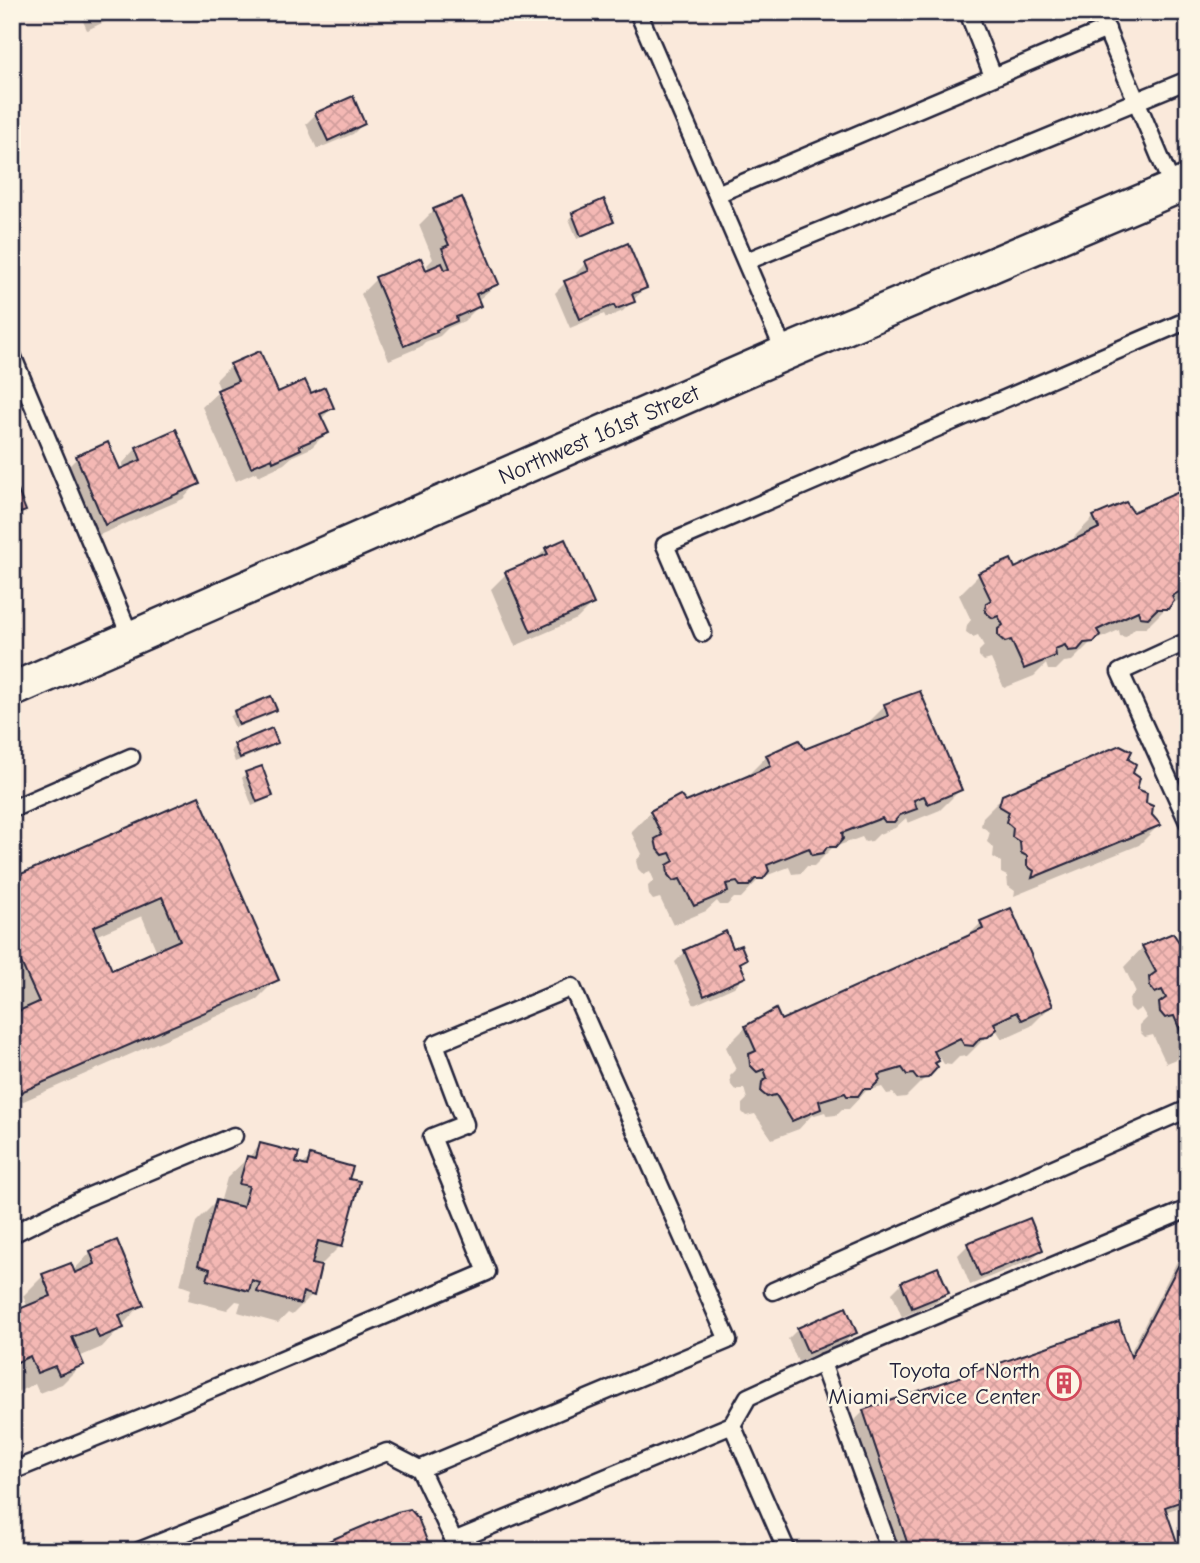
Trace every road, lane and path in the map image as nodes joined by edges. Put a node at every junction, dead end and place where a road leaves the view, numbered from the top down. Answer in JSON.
{"nodes":[{"id":1,"x":638,"y":12,"type":"edge"},
{"id":2,"x":968,"y":12,"type":"edge"},
{"id":3,"x":1099,"y":12,"type":"edge"},
{"id":4,"x":1107,"y":29,"type":"junction"},
{"id":5,"x":993,"y":76,"type":"junction"},
{"id":6,"x":1188,"y":80,"type":"edge"},
{"id":7,"x":1136,"y":102,"type":"junction"},
{"id":8,"x":1180,"y":185,"type":"edge"},
{"id":9,"x":718,"y":194,"type":"junction"},
{"id":10,"x":747,"y":261,"type":"junction"},
{"id":11,"x":1188,"y":320,"type":"edge"},
{"id":12,"x":786,"y":353,"type":"junction"},
{"id":13,"x":12,"y":355,"type":"edge"},
{"id":14,"x":704,"y":633,"type":"dead end"},
{"id":15,"x":131,"y":638,"type":"junction"},
{"id":16,"x":1188,"y":641,"type":"edge"},
{"id":17,"x":12,"y":690,"type":"edge"},
{"id":18,"x":131,"y":757,"type":"dead end"},
{"id":19,"x":12,"y":809,"type":"edge"},
{"id":20,"x":1188,"y":822,"type":"edge"},
{"id":21,"x":1188,"y":1108,"type":"edge"},
{"id":22,"x":234,"y":1136,"type":"dead end"},
{"id":23,"x":1188,"y":1209,"type":"edge"},
{"id":24,"x":12,"y":1234,"type":"edge"},
{"id":25,"x":773,"y":1291,"type":"dead end"},
{"id":26,"x":822,"y":1363,"type":"junction"},
{"id":27,"x":732,"y":1425,"type":"junction"},
{"id":28,"x":420,"y":1469,"type":"junction"},
{"id":29,"x":12,"y":1471,"type":"edge"},
{"id":30,"x":454,"y":1546,"type":"edge"},
{"id":31,"x":139,"y":1551,"type":"edge"},
{"id":32,"x":788,"y":1551,"type":"edge"},
{"id":33,"x":890,"y":1551,"type":"edge"}],
"edges":[{"from":1,"to":9,"type":"lane"},
{"from":2,"to":5,"type":"lane"},
{"from":3,"to":4,"type":"lane"},
{"from":4,"to":5,"type":"lane"},
{"from":4,"to":7,"type":"lane"},
{"from":5,"to":9,"type":"lane"},
{"from":6,"to":7,"type":"lane"},
{"from":7,"to":8,"type":"lane"},
{"from":7,"to":10,"type":"lane"},
{"from":8,"to":12,"type":"street","name":"Northwest 161st Street"},
{"from":9,"to":10,"type":"lane"},
{"from":10,"to":12,"type":"lane"},
{"from":11,"to":14,"type":"lane"},
{"from":12,"to":15,"type":"street","name":"Northwest 161st Street"},
{"from":13,"to":15,"type":"lane"},
{"from":15,"to":17,"type":"street","name":"Northwest 161st Street"},
{"from":16,"to":20,"type":"lane"},
{"from":18,"to":19,"type":"lane"},
{"from":21,"to":25,"type":"lane"},
{"from":22,"to":24,"type":"lane"},
{"from":23,"to":26,"type":"lane"},
{"from":26,"to":27,"type":"lane"},
{"from":26,"to":33,"type":"lane"},
{"from":27,"to":30,"type":"lane"},
{"from":27,"to":32,"type":"lane"},
{"from":28,"to":29,"type":"lane"},
{"from":28,"to":30,"type":"lane"},
{"from":28,"to":31,"type":"lane"}]}
